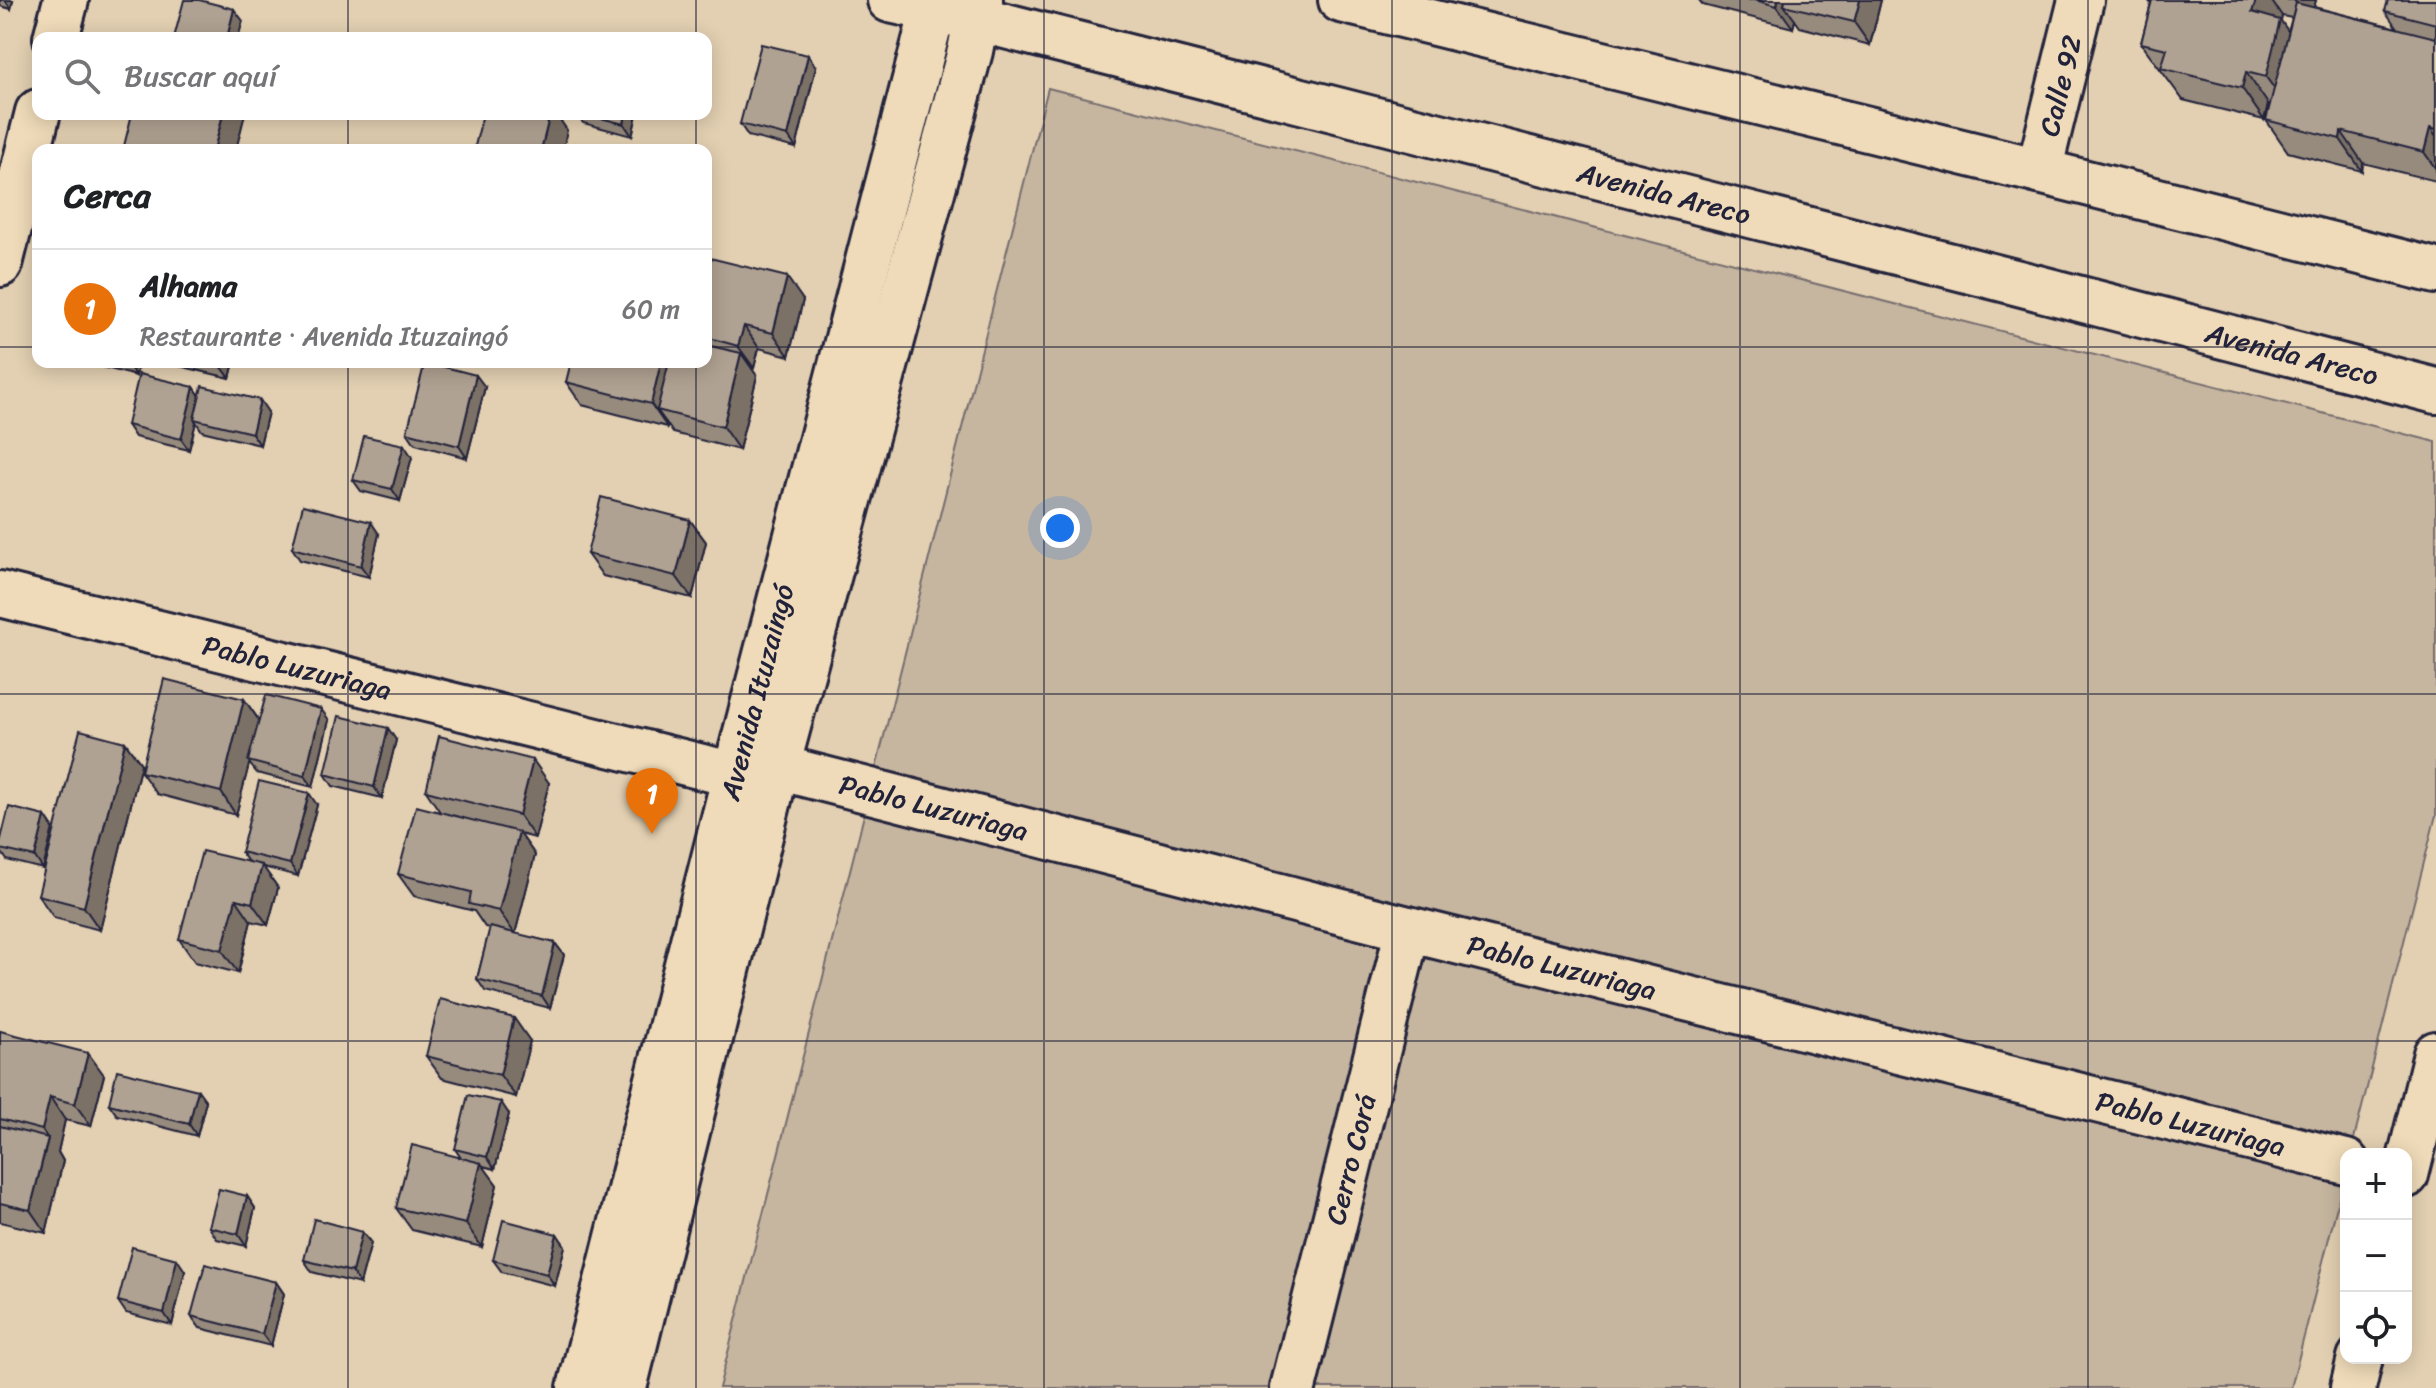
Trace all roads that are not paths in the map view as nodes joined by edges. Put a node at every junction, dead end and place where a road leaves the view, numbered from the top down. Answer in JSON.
{"nodes":[{"id":1,"x":66,"y":0,"type":"edge"},
{"id":2,"x":890,"y":0,"type":"edge"},
{"id":3,"x":1341,"y":0,"type":"edge"},
{"id":4,"x":2081,"y":0,"type":"edge"},
{"id":5,"x":958,"y":7,"type":"edge"},
{"id":6,"x":58,"y":32,"type":"edge"},
{"id":7,"x":36,"y":120,"type":"edge"},
{"id":8,"x":2039,"y":171,"type":"junction"},
{"id":9,"x":0,"y":264,"type":"edge"},
{"id":10,"x":2436,"y":271,"type":"edge"},
{"id":11,"x":2436,"y":391,"type":"edge"},
{"id":12,"x":0,"y":594,"type":"edge"},
{"id":13,"x":777,"y":767,"type":"junction"},
{"id":14,"x":735,"y":775,"type":"junction"},
{"id":15,"x":1408,"y":929,"type":"junction"},
{"id":16,"x":2436,"y":1054,"type":"edge"},
{"id":17,"x":2412,"y":1152,"type":"edge"},
{"id":18,"x":2340,"y":1161,"type":"edge"},
{"id":19,"x":2412,"y":1178,"type":"edge"},
{"id":20,"x":2436,"y":1185,"type":"edge"},
{"id":21,"x":2359,"y":1364,"type":"edge"},
{"id":22,"x":580,"y":1388,"type":"edge"},
{"id":23,"x":624,"y":1388,"type":"edge"},
{"id":24,"x":1293,"y":1388,"type":"edge"},
{"id":25,"x":2353,"y":1388,"type":"edge"}],
"edges":[{"from":1,"to":6,"type":"main road"},
{"from":2,"to":5,"type":"main road","name":"Avenida Areco"},
{"from":3,"to":8,"type":"main road"},
{"from":4,"to":8,"type":"main road","name":"Calle 92"},
{"from":5,"to":11,"type":"main road","name":"Avenida Areco"},
{"from":5,"to":13,"type":"main road","name":"Avenida Ituzaingó"},
{"from":5,"to":14,"type":"main road","name":"Avenida Ituzaingó"},
{"from":7,"to":9,"type":"main road"},
{"from":8,"to":10,"type":"main road"},
{"from":12,"to":14,"type":"main road","name":"Pablo Luzuriaga"},
{"from":13,"to":15,"type":"main road","name":"Pablo Luzuriaga"},
{"from":13,"to":23,"type":"main road","name":"Avenida Ituzaingó"},
{"from":14,"to":22,"type":"main road","name":"Avenida Ituzaingó"},
{"from":15,"to":18,"type":"main road","name":"Pablo Luzuriaga"},
{"from":15,"to":24,"type":"main road","name":"Cerro Corá"},
{"from":16,"to":17,"type":"main road"},
{"from":19,"to":20,"type":"main road"},
{"from":21,"to":25,"type":"main road"}]}
